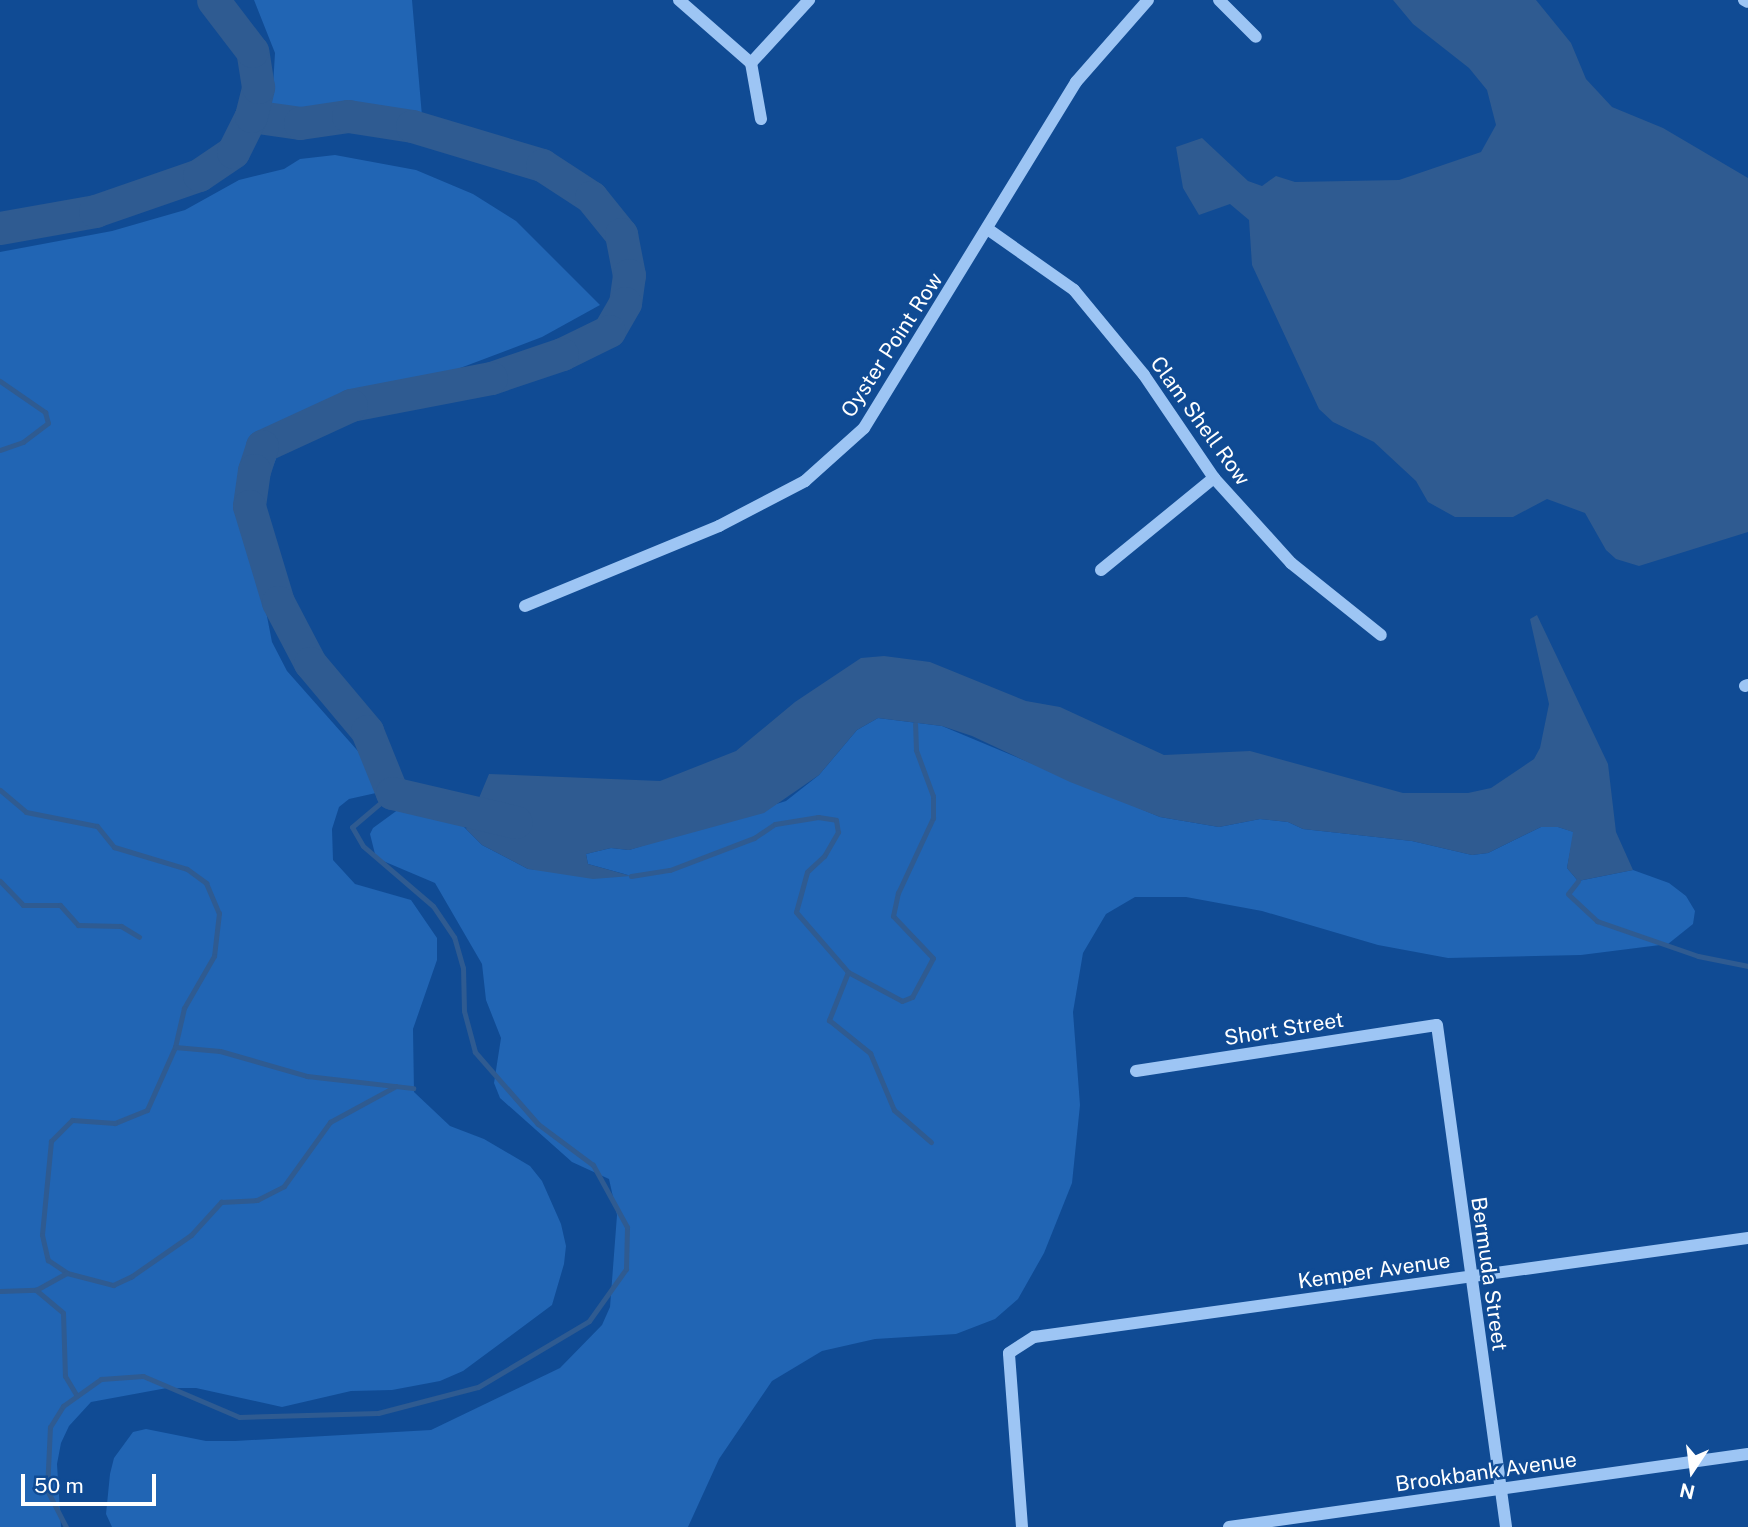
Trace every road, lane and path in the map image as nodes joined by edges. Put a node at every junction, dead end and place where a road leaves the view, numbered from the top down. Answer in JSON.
{"nodes":[{"id":1,"x":679,"y":0,"type":"edge"},
{"id":2,"x":809,"y":0,"type":"edge"},
{"id":3,"x":1148,"y":0,"type":"edge"},
{"id":4,"x":1219,"y":0,"type":"edge"},
{"id":5,"x":1256,"y":37,"type":"dead end"},
{"id":6,"x":751,"y":62,"type":"junction"},
{"id":7,"x":761,"y":119,"type":"dead end"},
{"id":8,"x":989,"y":230,"type":"junction"},
{"id":9,"x":1214,"y":478,"type":"junction"},
{"id":10,"x":1101,"y":570,"type":"dead end"},
{"id":11,"x":525,"y":606,"type":"dead end"},
{"id":12,"x":1381,"y":635,"type":"dead end"},
{"id":13,"x":1437,"y":1025,"type":"joint"},
{"id":14,"x":1136,"y":1071,"type":"dead end"},
{"id":15,"x":1748,"y":1238,"type":"edge"},
{"id":16,"x":1470,"y":1278,"type":"junction"},
{"id":17,"x":1748,"y":1454,"type":"edge"},
{"id":18,"x":1501,"y":1489,"type":"junction"},
{"id":19,"x":1022,"y":1527,"type":"edge"},
{"id":20,"x":1229,"y":1527,"type":"edge"},
{"id":21,"x":1506,"y":1527,"type":"edge"}],
"edges":[{"from":1,"to":6,"type":"street"},
{"from":2,"to":6,"type":"street"},
{"from":3,"to":8,"type":"street","name":"Oyster Point Row"},
{"from":4,"to":5,"type":"street"},
{"from":6,"to":7,"type":"street"},
{"from":8,"to":9,"type":"street","name":"Clam Shell Row"},
{"from":8,"to":11,"type":"street","name":"Oyster Point Row"},
{"from":9,"to":10,"type":"street"},
{"from":9,"to":12,"type":"street","name":"Clam Shell Row"},
{"from":13,"to":14,"type":"street","name":"Short Street"},
{"from":13,"to":16,"type":"street","name":"Bermuda Street"},
{"from":15,"to":16,"type":"street","name":"Kemper Avenue"},
{"from":16,"to":18,"type":"street","name":"Bermuda Street"},
{"from":16,"to":19,"type":"street","name":"Kemper Avenue"},
{"from":17,"to":18,"type":"street","name":"Brookbank Avenue"},
{"from":18,"to":20,"type":"street","name":"Brookbank Avenue"},
{"from":18,"to":21,"type":"street","name":"Bermuda Street"}]}
